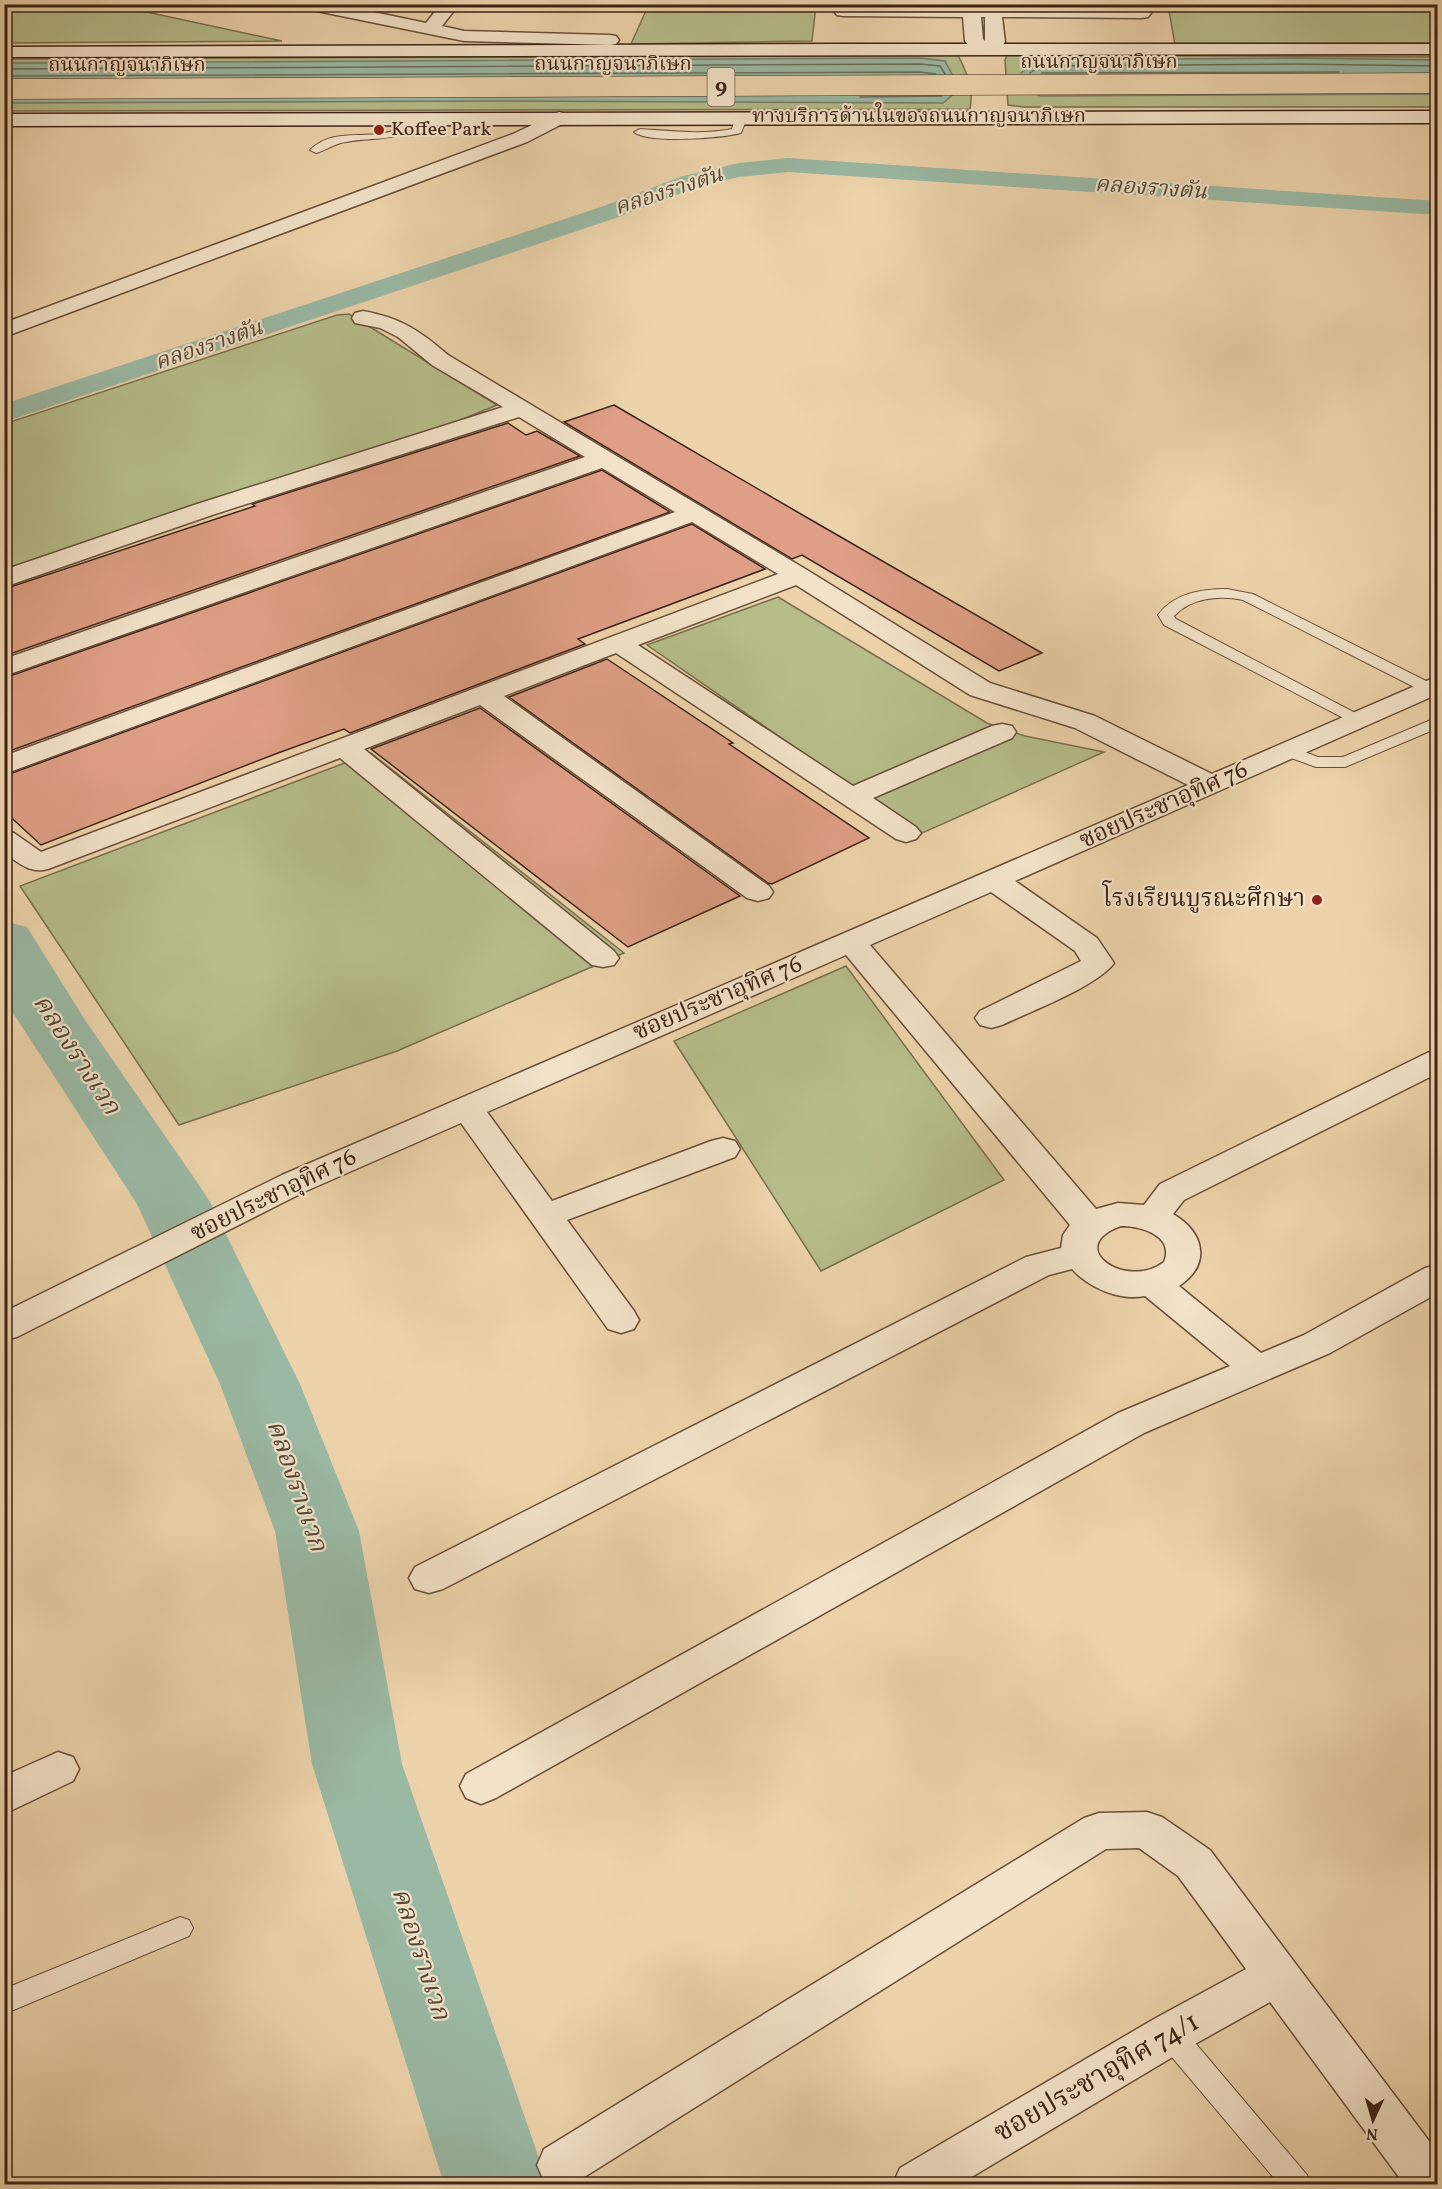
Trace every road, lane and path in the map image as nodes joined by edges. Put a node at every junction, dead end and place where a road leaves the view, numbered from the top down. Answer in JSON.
{"nodes":[{"id":1,"x":307,"y":4,"type":"edge"},
{"id":2,"x":451,"y":4,"type":"edge"},
{"id":3,"x":971,"y":8,"type":"edge"},
{"id":4,"x":992,"y":8,"type":"edge"},
{"id":5,"x":843,"y":11,"type":"dead end"},
{"id":6,"x":1142,"y":13,"type":"dead end"},
{"id":7,"x":430,"y":29,"type":"junction"},
{"id":8,"x":610,"y":40,"type":"dead end"},
{"id":9,"x":1437,"y":49,"type":"edge"},
{"id":10,"x":985,"y":50,"type":"junction"},
{"id":11,"x":4,"y":52,"type":"edge"},
{"id":12,"x":1437,"y":66,"type":"edge"},
{"id":13,"x":388,"y":69,"type":"dead end"},
{"id":14,"x":1437,"y":83,"type":"edge"},
{"id":15,"x":4,"y":89,"type":"edge"},
{"id":16,"x":996,"y":117,"type":"junction"},
{"id":17,"x":1437,"y":117,"type":"edge"},
{"id":18,"x":559,"y":118,"type":"junction"},
{"id":19,"x":741,"y":118,"type":"junction"},
{"id":20,"x":417,"y":119,"type":"junction"},
{"id":21,"x":4,"y":120,"type":"edge"},
{"id":22,"x":640,"y":132,"type":"dead end"},
{"id":23,"x":316,"y":150,"type":"dead end"},
{"id":24,"x":363,"y":318,"type":"dead end"},
{"id":25,"x":4,"y":331,"type":"edge"},
{"id":26,"x":521,"y":409,"type":"junction"},
{"id":27,"x":604,"y":459,"type":"junction"},
{"id":28,"x":694,"y":513,"type":"junction"},
{"id":29,"x":798,"y":575,"type":"junction"},
{"id":30,"x":4,"y":579,"type":"edge"},
{"id":31,"x":618,"y":643,"type":"junction"},
{"id":32,"x":4,"y":668,"type":"edge"},
{"id":33,"x":1433,"y":686,"type":"edge"},
{"id":34,"x":483,"y":694,"type":"junction"},
{"id":35,"x":1357,"y":720,"type":"junction"},
{"id":36,"x":1437,"y":722,"type":"edge"},
{"id":37,"x":1002,"y":732,"type":"dead end"},
{"id":38,"x":344,"y":747,"type":"junction"},
{"id":39,"x":1289,"y":751,"type":"junction"},
{"id":40,"x":4,"y":766,"type":"edge"},
{"id":41,"x":1211,"y":785,"type":"junction"},
{"id":42,"x":851,"y":797,"type":"junction"},
{"id":43,"x":906,"y":833,"type":"dead end"},
{"id":44,"x":4,"y":838,"type":"edge"},
{"id":45,"x":994,"y":880,"type":"junction"},
{"id":46,"x":758,"y":892,"type":"dead end"},
{"id":47,"x":851,"y":942,"type":"junction"},
{"id":48,"x":603,"y":958,"type":"dead end"},
{"id":49,"x":991,"y":1018,"type":"dead end"},
{"id":50,"x":1437,"y":1060,"type":"edge"},
{"id":51,"x":467,"y":1108,"type":"junction"},
{"id":52,"x":723,"y":1149,"type":"dead end"},
{"id":53,"x":545,"y":1216,"type":"junction"},
{"id":54,"x":1152,"y":1218,"type":"junction"},
{"id":55,"x":1084,"y":1240,"type":"junction"},
{"id":56,"x":1437,"y":1277,"type":"edge"},
{"id":57,"x":1154,"y":1284,"type":"junction"},
{"id":58,"x":621,"y":1320,"type":"dead end"},
{"id":59,"x":4,"y":1328,"type":"edge"},
{"id":60,"x":1258,"y":1370,"type":"junction"},
{"id":61,"x":429,"y":1578,"type":"dead end"},
{"id":62,"x":58,"y":1769,"type":"dead end"},
{"id":63,"x":481,"y":1786,"type":"dead end"},
{"id":64,"x":4,"y":1796,"type":"edge"},
{"id":65,"x":180,"y":1928,"type":"dead end"},
{"id":66,"x":1278,"y":1975,"type":"junction"},
{"id":67,"x":4,"y":2002,"type":"edge"},
{"id":68,"x":1170,"y":2034,"type":"junction"},
{"id":69,"x":561,"y":2165,"type":"dead end"},
{"id":70,"x":917,"y":2184,"type":"edge"},
{"id":71,"x":1297,"y":2184,"type":"edge"},
{"id":72,"x":1432,"y":2184,"type":"edge"}],
"edges":[{"from":1,"to":7,"type":"street"},
{"from":2,"to":7,"type":"street"},
{"from":3,"to":4,"type":"street"},
{"from":3,"to":5,"type":"street"},
{"from":3,"to":10,"type":"street"},
{"from":4,"to":6,"type":"street"},
{"from":4,"to":10,"type":"street"},
{"from":7,"to":8,"type":"street"},
{"from":9,"to":10,"type":"street"},
{"from":10,"to":11,"type":"street"},
{"from":10,"to":16,"type":"street"},
{"from":12,"to":13,"type":"highway","name":"ถนนกาญจนาภิเษก","number":"9"},
{"from":14,"to":15,"type":"highway","name":"ถนนกาญจนาภิเษก","number":"9","bridge":true},
{"from":16,"to":17,"type":"street","name":"ทางบริการด้านในของถนนกาญจนาภิเษก"},
{"from":16,"to":19,"type":"street","name":"ทางบริการด้านในของถนนกาญจนาภิเษก"},
{"from":18,"to":19,"type":"street","name":"ทางบริการด้านในของถนนกาญจนาภิเษก"},
{"from":18,"to":20,"type":"street","name":"ทางบริการด้านในของถนนกาญจนาภิเษก"},
{"from":18,"to":25,"type":"street"},
{"from":19,"to":22,"type":"lane"},
{"from":20,"to":21,"type":"street","name":"ทางบริการด้านในของถนนกาญจนาภิเษก"},
{"from":20,"to":23,"type":"lane"},
{"from":24,"to":26,"type":"street"},
{"from":26,"to":27,"type":"street"},
{"from":26,"to":30,"type":"street"},
{"from":27,"to":28,"type":"street"},
{"from":27,"to":32,"type":"street"},
{"from":28,"to":29,"type":"street"},
{"from":28,"to":40,"type":"street"},
{"from":29,"to":31,"type":"street"},
{"from":29,"to":41,"type":"street"},
{"from":31,"to":34,"type":"street"},
{"from":31,"to":42,"type":"street"},
{"from":33,"to":35,"type":"street","name":"ซอยประชาอุทิศ 76"},
{"from":33,"to":35,"type":"lane"},
{"from":34,"to":38,"type":"street"},
{"from":34,"to":46,"type":"street"},
{"from":35,"to":39,"type":"street","name":"ซอยประชาอุทิศ 76"},
{"from":36,"to":39,"type":"lane"},
{"from":37,"to":42,"type":"street"},
{"from":38,"to":44,"type":"street"},
{"from":38,"to":48,"type":"street"},
{"from":39,"to":41,"type":"street","name":"ซอยประชาอุทิศ 76"},
{"from":41,"to":45,"type":"street","name":"ซอยประชาอุทิศ 76"},
{"from":42,"to":43,"type":"street"},
{"from":45,"to":47,"type":"street","name":"ซอยประชาอุทิศ 76"},
{"from":45,"to":49,"type":"street"},
{"from":47,"to":51,"type":"street","name":"ซอยประชาอุทิศ 76"},
{"from":47,"to":55,"type":"street"},
{"from":50,"to":54,"type":"street"},
{"from":51,"to":53,"type":"street"},
{"from":51,"to":59,"type":"street","name":"ซอยประชาอุทิศ 76"},
{"from":52,"to":53,"type":"street"},
{"from":53,"to":58,"type":"street"},
{"from":54,"to":55,"type":"street"},
{"from":54,"to":57,"type":"street"},
{"from":55,"to":57,"type":"street"},
{"from":55,"to":61,"type":"street"},
{"from":56,"to":60,"type":"street"},
{"from":57,"to":60,"type":"street"},
{"from":60,"to":63,"type":"street"},
{"from":62,"to":64,"type":"street"},
{"from":65,"to":67,"type":"lane"},
{"from":66,"to":68,"type":"street","name":"ซอยประชาอุทิศ 74/1"},
{"from":66,"to":69,"type":"street"},
{"from":66,"to":72,"type":"street"},
{"from":68,"to":70,"type":"street","name":"ซอยประชาอุทิศ 74/1"},
{"from":68,"to":71,"type":"lane"}]}
